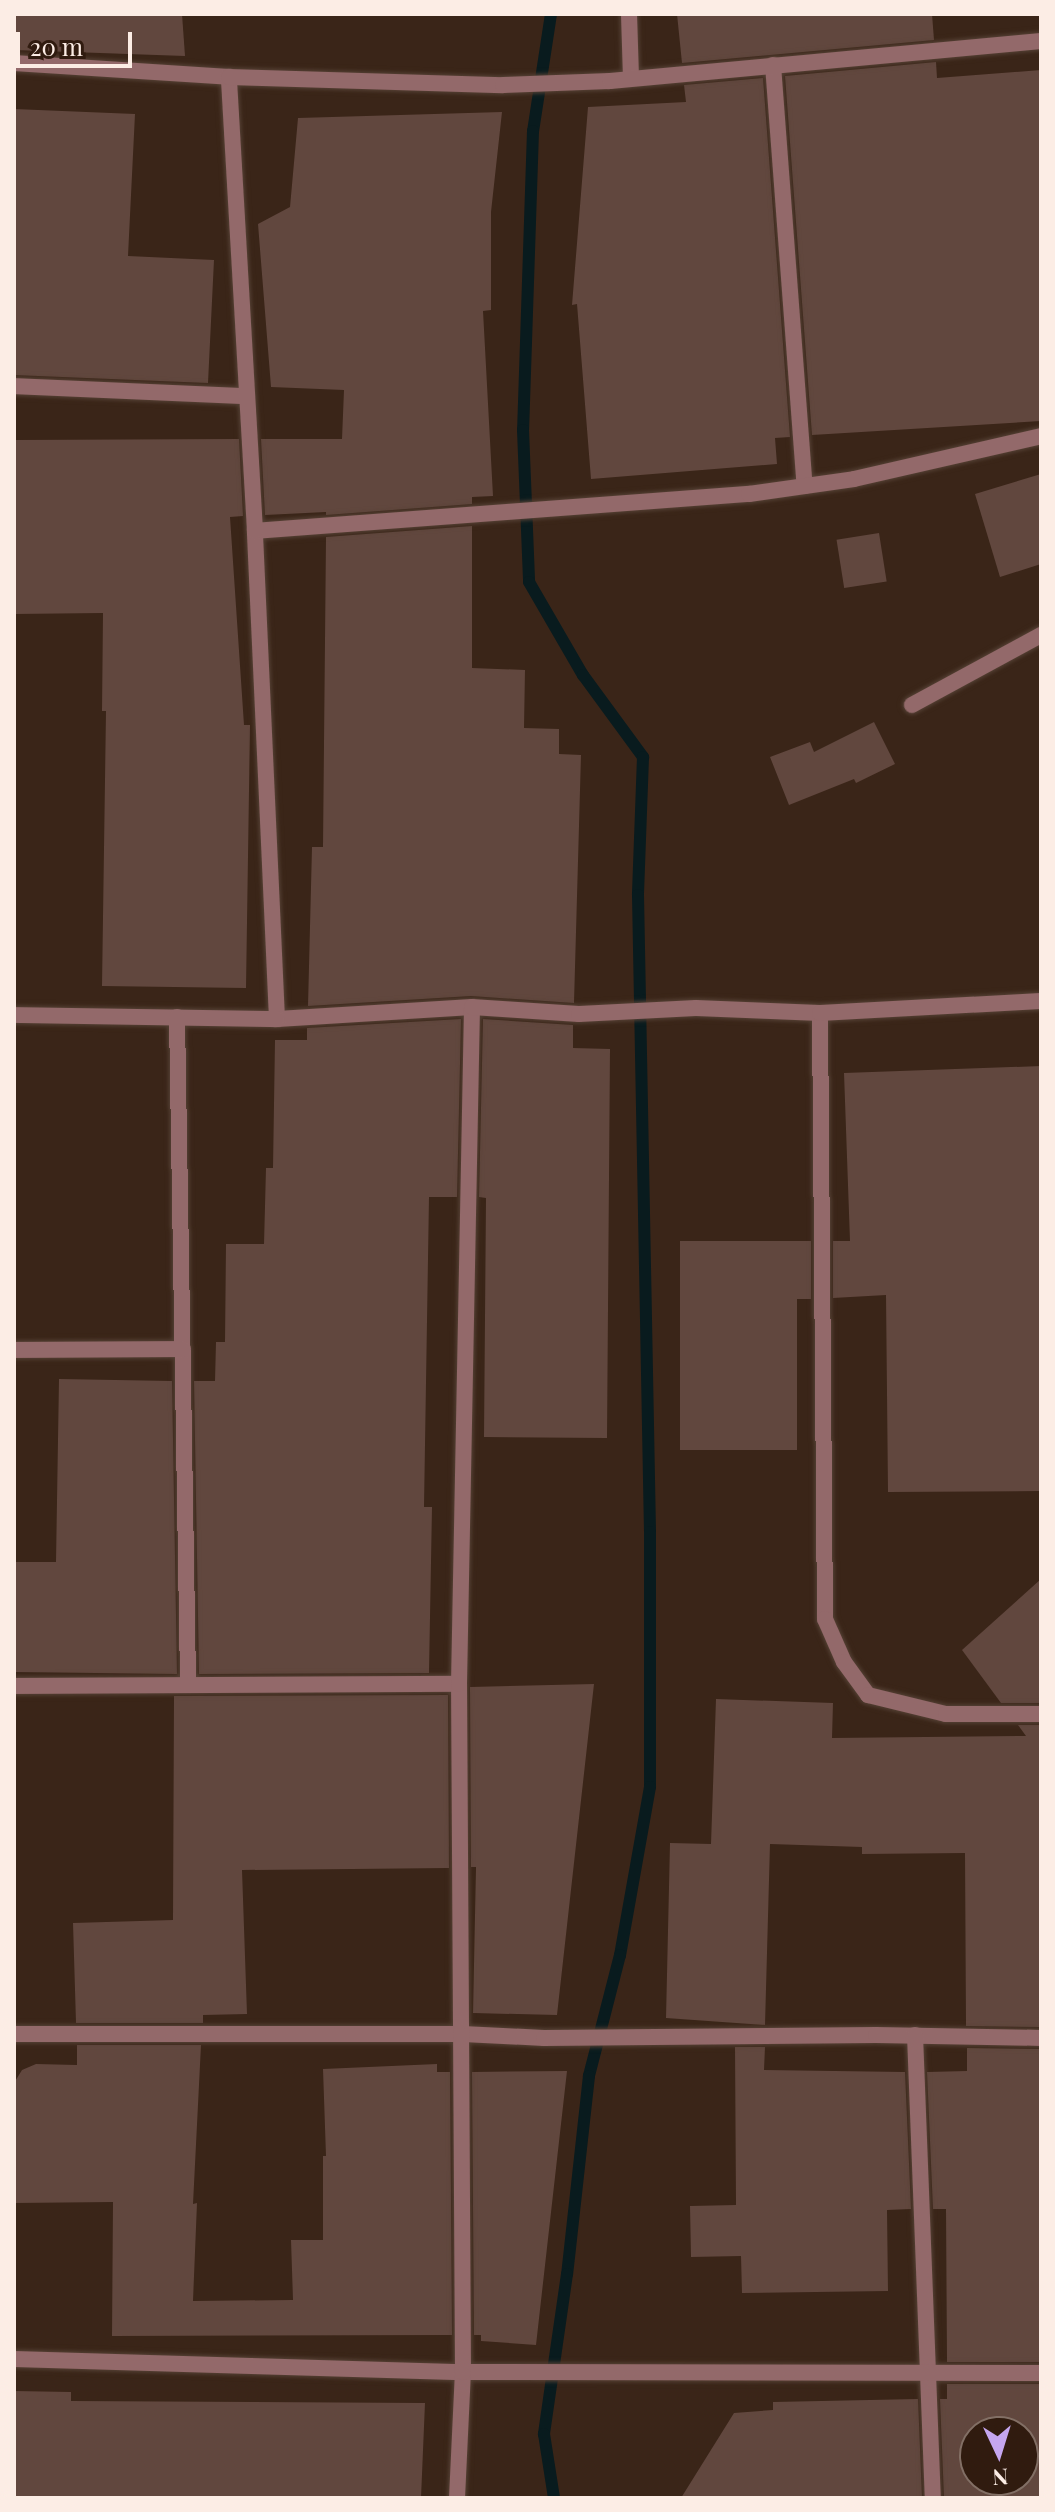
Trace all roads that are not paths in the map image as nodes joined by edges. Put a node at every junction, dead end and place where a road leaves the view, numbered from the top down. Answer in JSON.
{"nodes":[{"id":1,"x":629,"y":14,"type":"edge"},
{"id":2,"x":1041,"y":41,"type":"edge"},
{"id":3,"x":14,"y":63,"type":"edge"},
{"id":4,"x":773,"y":65,"type":"junction"},
{"id":5,"x":229,"y":77,"type":"junction"},
{"id":6,"x":631,"y":78,"type":"junction"},
{"id":7,"x":14,"y":386,"type":"edge"},
{"id":8,"x":245,"y":396,"type":"junction"},
{"id":9,"x":1041,"y":436,"type":"edge"},
{"id":10,"x":805,"y":486,"type":"junction"},
{"id":11,"x":255,"y":531,"type":"junction"},
{"id":12,"x":1041,"y":635,"type":"edge"},
{"id":13,"x":912,"y":705,"type":"dead end"},
{"id":14,"x":1041,"y":1001,"type":"edge"},
{"id":15,"x":472,"y":1007,"type":"junction"},
{"id":16,"x":820,"y":1013,"type":"junction"},
{"id":17,"x":14,"y":1015,"type":"edge"},
{"id":18,"x":177,"y":1017,"type":"junction"},
{"id":19,"x":277,"y":1019,"type":"junction"},
{"id":20,"x":183,"y":1349,"type":"junction"},
{"id":21,"x":14,"y":1350,"type":"edge"},
{"id":22,"x":188,"y":1683,"type":"junction"},
{"id":23,"x":459,"y":1684,"type":"junction"},
{"id":24,"x":14,"y":1686,"type":"edge"},
{"id":25,"x":1041,"y":1714,"type":"edge"},
{"id":26,"x":14,"y":2034,"type":"edge"},
{"id":27,"x":463,"y":2034,"type":"junction"},
{"id":28,"x":915,"y":2035,"type":"junction"},
{"id":29,"x":1041,"y":2038,"type":"edge"},
{"id":30,"x":14,"y":2359,"type":"edge"},
{"id":31,"x":463,"y":2372,"type":"junction"},
{"id":32,"x":927,"y":2373,"type":"junction"},
{"id":33,"x":1041,"y":2373,"type":"edge"},
{"id":34,"x":457,"y":2498,"type":"edge"},
{"id":35,"x":933,"y":2498,"type":"edge"}],
"edges":[{"from":1,"to":6,"type":"street"},
{"from":2,"to":4,"type":"street"},
{"from":3,"to":5,"type":"street"},
{"from":4,"to":6,"type":"street"},
{"from":4,"to":10,"type":"street"},
{"from":5,"to":6,"type":"street"},
{"from":5,"to":8,"type":"street"},
{"from":7,"to":8,"type":"street"},
{"from":8,"to":11,"type":"street"},
{"from":9,"to":10,"type":"street"},
{"from":10,"to":11,"type":"street"},
{"from":11,"to":19,"type":"street"},
{"from":12,"to":13,"type":"street"},
{"from":14,"to":16,"type":"street"},
{"from":15,"to":16,"type":"street"},
{"from":15,"to":19,"type":"street"},
{"from":15,"to":23,"type":"street"},
{"from":16,"to":25,"type":"street"},
{"from":17,"to":18,"type":"street"},
{"from":18,"to":19,"type":"street"},
{"from":18,"to":20,"type":"street"},
{"from":20,"to":21,"type":"street"},
{"from":20,"to":22,"type":"street"},
{"from":22,"to":23,"type":"street"},
{"from":22,"to":24,"type":"street"},
{"from":23,"to":27,"type":"street"},
{"from":26,"to":27,"type":"street"},
{"from":27,"to":28,"type":"street"},
{"from":27,"to":31,"type":"street"},
{"from":28,"to":29,"type":"street"},
{"from":28,"to":32,"type":"street"},
{"from":30,"to":31,"type":"street"},
{"from":31,"to":32,"type":"street"},
{"from":31,"to":34,"type":"street"},
{"from":32,"to":33,"type":"street"},
{"from":32,"to":35,"type":"street"}]}
